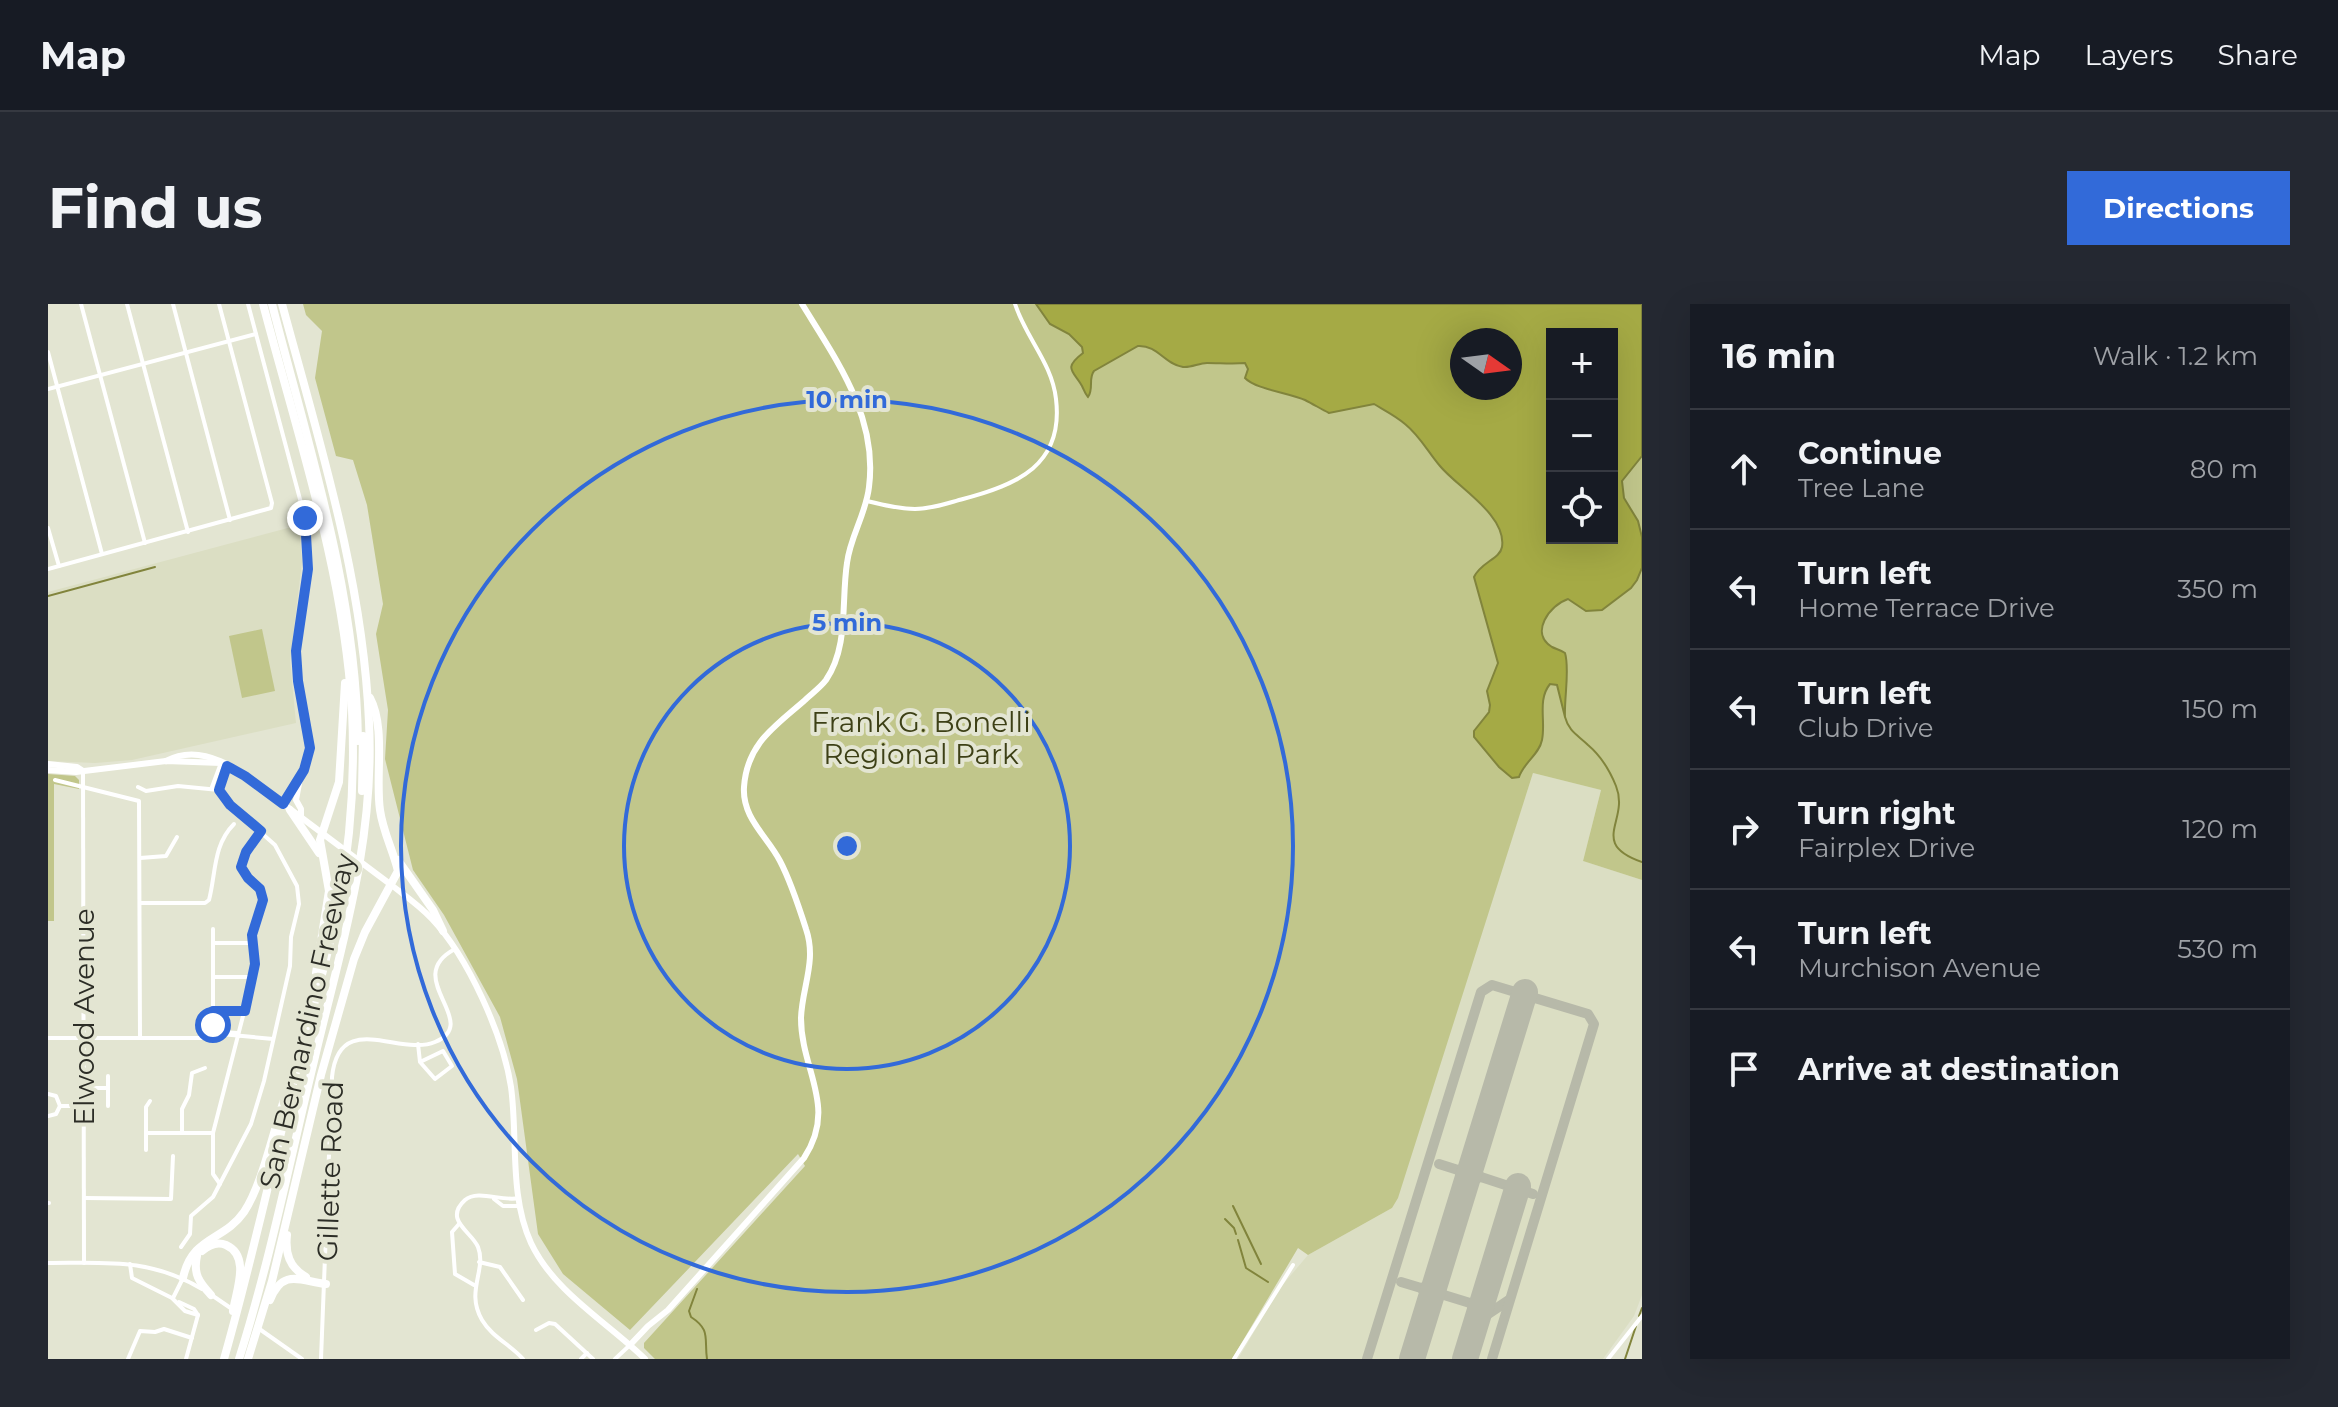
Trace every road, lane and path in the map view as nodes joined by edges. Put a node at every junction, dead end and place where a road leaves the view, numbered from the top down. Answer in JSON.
{"nodes":[{"id":1,"x":81,"y":304,"type":"edge"},
{"id":2,"x":127,"y":304,"type":"edge"},
{"id":3,"x":173,"y":304,"type":"edge"},
{"id":4,"x":219,"y":304,"type":"edge"},
{"id":5,"x":248,"y":304,"type":"edge"},
{"id":6,"x":263,"y":304,"type":"edge"},
{"id":7,"x":802,"y":304,"type":"edge"},
{"id":8,"x":1015,"y":304,"type":"edge"},
{"id":9,"x":280,"y":305,"type":"edge"},
{"id":10,"x":256,"y":334,"type":"junction"},
{"id":11,"x":228,"y":341,"type":"junction"},
{"id":12,"x":48,"y":352,"type":"edge"},
{"id":13,"x":185,"y":352,"type":"junction"},
{"id":14,"x":143,"y":364,"type":"junction"},
{"id":15,"x":100,"y":375,"type":"junction"},
{"id":16,"x":57,"y":387,"type":"junction"},
{"id":17,"x":48,"y":389,"type":"edge"},
{"id":18,"x":867,"y":501,"type":"junction"},
{"id":19,"x":230,"y":520,"type":"junction"},
{"id":20,"x":48,"y":528,"type":"edge"},
{"id":21,"x":188,"y":532,"type":"junction"},
{"id":22,"x":145,"y":543,"type":"junction"},
{"id":23,"x":102,"y":554,"type":"junction"},
{"id":24,"x":59,"y":566,"type":"junction"},
{"id":25,"x":48,"y":569,"type":"edge"},
{"id":26,"x":347,"y":663,"type":"junction"},
{"id":27,"x":368,"y":694,"type":"junction"},
{"id":28,"x":224,"y":764,"type":"junction"},
{"id":29,"x":48,"y":767,"type":"edge"},
{"id":30,"x":83,"y":771,"type":"junction"},
{"id":31,"x":300,"y":778,"type":"junction"},
{"id":32,"x":55,"y":780,"type":"dead end"},
{"id":33,"x":83,"y":787,"type":"junction"},
{"id":34,"x":138,"y":787,"type":"dead end"},
{"id":35,"x":212,"y":788,"type":"junction"},
{"id":36,"x":219,"y":790,"type":"junction"},
{"id":37,"x":286,"y":807,"type":"junction"},
{"id":38,"x":301,"y":818,"type":"junction"},
{"id":39,"x":234,"y":824,"type":"dead end"},
{"id":40,"x":261,"y":831,"type":"junction"},
{"id":41,"x":322,"y":834,"type":"junction"},
{"id":42,"x":177,"y":837,"type":"dead end"},
{"id":43,"x":388,"y":842,"type":"junction"},
{"id":44,"x":322,"y":857,"type":"junction"},
{"id":45,"x":140,"y":858,"type":"junction"},
{"id":46,"x":391,"y":885,"type":"junction"},
{"id":47,"x":140,"y":903,"type":"junction"},
{"id":48,"x":213,"y":929,"type":"dead end"},
{"id":49,"x":443,"y":931,"type":"junction"},
{"id":50,"x":213,"y":943,"type":"junction"},
{"id":51,"x":252,"y":943,"type":"junction"},
{"id":52,"x":455,"y":949,"type":"junction"},
{"id":53,"x":342,"y":954,"type":"junction"},
{"id":54,"x":213,"y":977,"type":"junction"},
{"id":55,"x":253,"y":977,"type":"junction"},
{"id":56,"x":318,"y":989,"type":"junction"},
{"id":57,"x":328,"y":1008,"type":"junction"},
{"id":58,"x":213,"y":1011,"type":"junction"},
{"id":59,"x":245,"y":1011,"type":"junction"},
{"id":60,"x":213,"y":1025,"type":"dead end"},
{"id":61,"x":239,"y":1036,"type":"junction"},
{"id":62,"x":48,"y":1038,"type":"edge"},
{"id":63,"x":83,"y":1038,"type":"junction"},
{"id":64,"x":140,"y":1038,"type":"junction"},
{"id":65,"x":273,"y":1039,"type":"junction"},
{"id":66,"x":418,"y":1044,"type":"junction"},
{"id":67,"x":302,"y":1046,"type":"junction"},
{"id":68,"x":420,"y":1062,"type":"junction"},
{"id":69,"x":205,"y":1068,"type":"dead end"},
{"id":70,"x":321,"y":1075,"type":"junction"},
{"id":71,"x":108,"y":1076,"type":"dead end"},
{"id":72,"x":84,"y":1088,"type":"junction"},
{"id":73,"x":108,"y":1088,"type":"junction"},
{"id":74,"x":48,"y":1094,"type":"edge"},
{"id":75,"x":150,"y":1101,"type":"dead end"},
{"id":76,"x":60,"y":1106,"type":"junction"},
{"id":77,"x":84,"y":1106,"type":"junction"},
{"id":78,"x":108,"y":1106,"type":"dead end"},
{"id":79,"x":48,"y":1116,"type":"edge"},
{"id":80,"x":146,"y":1133,"type":"junction"},
{"id":81,"x":182,"y":1133,"type":"junction"},
{"id":82,"x":213,"y":1133,"type":"junction"},
{"id":83,"x":146,"y":1150,"type":"dead end"},
{"id":84,"x":173,"y":1156,"type":"dead end"},
{"id":85,"x":220,"y":1184,"type":"junction"},
{"id":86,"x":85,"y":1198,"type":"junction"},
{"id":87,"x":290,"y":1201,"type":"junction"},
{"id":88,"x":520,"y":1202,"type":"junction"},
{"id":89,"x":459,"y":1224,"type":"junction"},
{"id":90,"x":181,"y":1247,"type":"dead end"},
{"id":91,"x":197,"y":1256,"type":"junction"},
{"id":92,"x":479,"y":1262,"type":"junction"},
{"id":93,"x":48,"y":1263,"type":"edge"},
{"id":94,"x":84,"y":1263,"type":"junction"},
{"id":95,"x":130,"y":1264,"type":"junction"},
{"id":96,"x":1293,"y":1265,"type":"dead end"},
{"id":97,"x":183,"y":1278,"type":"junction"},
{"id":98,"x":326,"y":1284,"type":"junction"},
{"id":99,"x":474,"y":1285,"type":"junction"},
{"id":100,"x":211,"y":1295,"type":"junction"},
{"id":101,"x":175,"y":1300,"type":"junction"},
{"id":102,"x":523,"y":1300,"type":"dead end"},
{"id":103,"x":1642,"y":1316,"type":"edge"},
{"id":104,"x":536,"y":1330,"type":"dead end"},
{"id":105,"x":260,"y":1334,"type":"junction"},
{"id":106,"x":192,"y":1338,"type":"junction"},
{"id":107,"x":630,"y":1345,"type":"junction"},
{"id":108,"x":228,"y":1347,"type":"junction"},
{"id":109,"x":587,"y":1353,"type":"junction"},
{"id":110,"x":128,"y":1359,"type":"edge"},
{"id":111,"x":186,"y":1359,"type":"edge"},
{"id":112,"x":232,"y":1359,"type":"edge"},
{"id":113,"x":248,"y":1359,"type":"edge"},
{"id":114,"x":302,"y":1359,"type":"edge"},
{"id":115,"x":321,"y":1359,"type":"edge"},
{"id":116,"x":523,"y":1359,"type":"edge"},
{"id":117,"x":581,"y":1359,"type":"edge"},
{"id":118,"x":593,"y":1359,"type":"edge"},
{"id":119,"x":615,"y":1359,"type":"edge"},
{"id":120,"x":645,"y":1359,"type":"edge"},
{"id":121,"x":1234,"y":1359,"type":"edge"},
{"id":122,"x":1608,"y":1359,"type":"edge"}],
"edges":[{"from":1,"to":15,"type":"street"},
{"from":2,"to":14,"type":"street"},
{"from":3,"to":13,"type":"street"},
{"from":4,"to":11,"type":"street"},
{"from":5,"to":10,"type":"street"},
{"from":6,"to":26,"type":"highway","name":"San Bernardino Freeway"},
{"from":7,"to":18,"type":"main road"},
{"from":8,"to":18,"type":"street"},
{"from":9,"to":27,"type":"highway","name":"San Bernardino Freeway"},
{"from":9,"to":57,"type":"highway"},
{"from":9,"to":112,"type":"highway"},
{"from":10,"to":11,"type":"street"},
{"from":10,"to":31,"type":"street"},
{"from":11,"to":13,"type":"street"},
{"from":11,"to":19,"type":"street"},
{"from":12,"to":16,"type":"street"},
{"from":13,"to":14,"type":"street"},
{"from":13,"to":19,"type":"street"},
{"from":14,"to":15,"type":"street"},
{"from":14,"to":21,"type":"street"},
{"from":15,"to":16,"type":"street"},
{"from":15,"to":22,"type":"street"},
{"from":16,"to":17,"type":"street"},
{"from":16,"to":23,"type":"street"},
{"from":18,"to":107,"type":"main road"},
{"from":19,"to":21,"type":"street"},
{"from":20,"to":24,"type":"street"},
{"from":21,"to":22,"type":"street"},
{"from":22,"to":23,"type":"street"},
{"from":23,"to":24,"type":"street"},
{"from":24,"to":25,"type":"street"},
{"from":26,"to":41,"type":"highway"},
{"from":26,"to":56,"type":"highway","name":"San Bernardino Freeway"},
{"from":27,"to":43,"type":"highway"},
{"from":27,"to":53,"type":"highway","name":"San Bernardino Freeway"},
{"from":28,"to":30,"type":"main road"},
{"from":28,"to":35,"type":"street"},
{"from":28,"to":36,"type":"street"},
{"from":28,"to":37,"type":"main road"},
{"from":29,"to":30,"type":"main road"},
{"from":30,"to":33,"type":"street","name":"Elwood Avenue"},
{"from":31,"to":37,"type":"street"},
{"from":31,"to":38,"type":"main road"},
{"from":32,"to":33,"type":"street"},
{"from":33,"to":45,"type":"street"},
{"from":33,"to":63,"type":"street","name":"Elwood Avenue"},
{"from":34,"to":35,"type":"street"},
{"from":35,"to":36,"type":"street"},
{"from":36,"to":40,"type":"street"},
{"from":37,"to":38,"type":"main road"},
{"from":37,"to":44,"type":"highway"},
{"from":38,"to":41,"type":"main road"},
{"from":39,"to":47,"type":"street"},
{"from":40,"to":51,"type":"street"},
{"from":40,"to":65,"type":"street"},
{"from":41,"to":44,"type":"highway"},
{"from":41,"to":46,"type":"main road"},
{"from":42,"to":45,"type":"street"},
{"from":43,"to":46,"type":"highway"},
{"from":43,"to":49,"type":"highway"},
{"from":44,"to":56,"type":"highway"},
{"from":45,"to":47,"type":"street"},
{"from":46,"to":49,"type":"main road"},
{"from":46,"to":70,"type":"highway"},
{"from":47,"to":64,"type":"street"},
{"from":48,"to":50,"type":"street"},
{"from":49,"to":52,"type":"main road"},
{"from":50,"to":51,"type":"street"},
{"from":50,"to":54,"type":"street"},
{"from":51,"to":55,"type":"street"},
{"from":52,"to":66,"type":"street"},
{"from":52,"to":88,"type":"main road"},
{"from":53,"to":57,"type":"highway","name":"San Bernardino Freeway"},
{"from":53,"to":70,"type":"highway"},
{"from":54,"to":55,"type":"street"},
{"from":54,"to":58,"type":"street"},
{"from":55,"to":59,"type":"street"},
{"from":56,"to":67,"type":"highway","name":"San Bernardino Freeway"},
{"from":57,"to":112,"type":"highway","name":"San Bernardino Freeway"},
{"from":58,"to":59,"type":"street"},
{"from":58,"to":60,"type":"street"},
{"from":59,"to":61,"type":"street"},
{"from":61,"to":64,"type":"street"},
{"from":61,"to":65,"type":"street"},
{"from":61,"to":82,"type":"street"},
{"from":62,"to":63,"type":"street"},
{"from":63,"to":64,"type":"street"},
{"from":63,"to":72,"type":"street","name":"Elwood Avenue"},
{"from":65,"to":85,"type":"street"},
{"from":66,"to":68,"type":"street"},
{"from":66,"to":98,"type":"street","name":"Gillette Road"},
{"from":67,"to":97,"type":"highway"},
{"from":67,"to":108,"type":"highway","name":"San Bernardino Freeway"},
{"from":68,"to":68,"type":"street"},
{"from":69,"to":81,"type":"street"},
{"from":70,"to":87,"type":"highway"},
{"from":71,"to":73,"type":"street"},
{"from":72,"to":73,"type":"street"},
{"from":72,"to":77,"type":"street","name":"Elwood Avenue"},
{"from":73,"to":78,"type":"street"},
{"from":74,"to":76,"type":"street"},
{"from":75,"to":80,"type":"street"},
{"from":76,"to":77,"type":"street"},
{"from":76,"to":79,"type":"street"},
{"from":77,"to":86,"type":"street","name":"Elwood Avenue"},
{"from":80,"to":81,"type":"street"},
{"from":80,"to":83,"type":"street"},
{"from":81,"to":82,"type":"street"},
{"from":82,"to":85,"type":"street"},
{"from":84,"to":86,"type":"street"},
{"from":85,"to":90,"type":"street"},
{"from":86,"to":94,"type":"street","name":"Elwood Avenue"},
{"from":87,"to":98,"type":"highway"},
{"from":87,"to":105,"type":"highway"},
{"from":88,"to":89,"type":"street"},
{"from":88,"to":107,"type":"main road"},
{"from":89,"to":92,"type":"street"},
{"from":89,"to":99,"type":"street"},
{"from":91,"to":97,"type":"highway"},
{"from":91,"to":100,"type":"highway"},
{"from":91,"to":108,"type":"highway"},
{"from":92,"to":99,"type":"street"},
{"from":92,"to":102,"type":"street"},
{"from":93,"to":94,"type":"street"},
{"from":94,"to":95,"type":"street"},
{"from":95,"to":97,"type":"street"},
{"from":95,"to":101,"type":"street"},
{"from":96,"to":121,"type":"street"},
{"from":97,"to":100,"type":"street"},
{"from":97,"to":101,"type":"street"},
{"from":98,"to":105,"type":"highway"},
{"from":98,"to":115,"type":"street","name":"Gillette Road"},
{"from":99,"to":116,"type":"street"},
{"from":100,"to":105,"type":"street"},
{"from":101,"to":106,"type":"street"},
{"from":103,"to":122,"type":"street"},
{"from":104,"to":109,"type":"street"},
{"from":105,"to":113,"type":"highway"},
{"from":105,"to":114,"type":"street"},
{"from":106,"to":110,"type":"street"},
{"from":106,"to":111,"type":"street"},
{"from":107,"to":119,"type":"street"},
{"from":107,"to":120,"type":"main road"},
{"from":108,"to":112,"type":"highway","name":"San Bernardino Freeway"},
{"from":109,"to":117,"type":"street"},
{"from":109,"to":118,"type":"street"}]}
